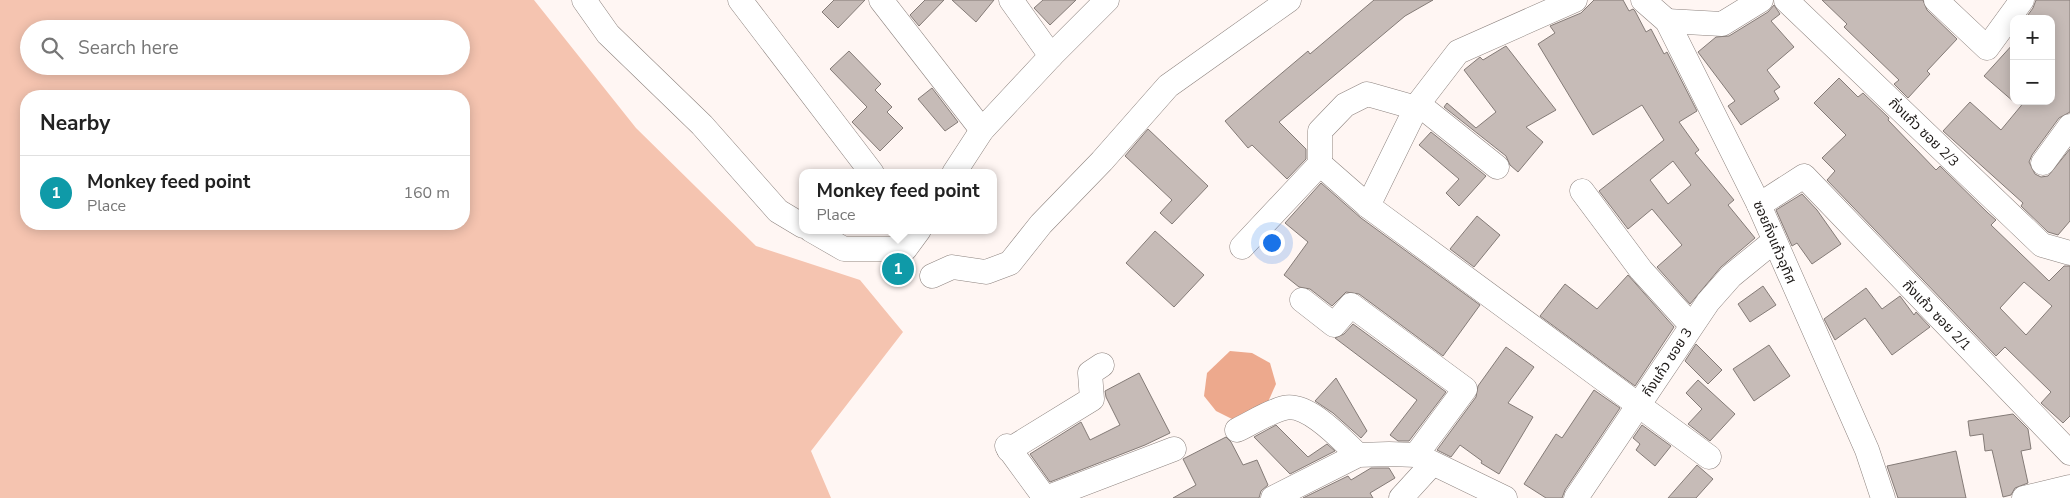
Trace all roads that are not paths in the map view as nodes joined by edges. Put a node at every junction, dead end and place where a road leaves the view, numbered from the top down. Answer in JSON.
{"nodes":[{"id":1,"x":584,"y":0,"type":"edge"},
{"id":2,"x":740,"y":0,"type":"edge"},
{"id":3,"x":881,"y":0,"type":"edge"},
{"id":4,"x":1011,"y":0,"type":"edge"},
{"id":5,"x":1107,"y":0,"type":"edge"},
{"id":6,"x":1289,"y":0,"type":"edge"},
{"id":7,"x":1575,"y":0,"type":"edge"},
{"id":8,"x":1644,"y":0,"type":"edge"},
{"id":9,"x":1761,"y":0,"type":"edge"},
{"id":10,"x":1786,"y":0,"type":"edge"},
{"id":11,"x":1936,"y":0,"type":"edge"},
{"id":12,"x":2022,"y":0,"type":"edge"},
{"id":13,"x":1667,"y":21,"type":"junction"},
{"id":14,"x":1051,"y":56,"type":"junction"},
{"id":15,"x":1416,"y":108,"type":"junction"},
{"id":16,"x":2070,"y":126,"type":"edge"},
{"id":17,"x":982,"y":130,"type":"junction"},
{"id":18,"x":2043,"y":163,"type":"dead end"},
{"id":19,"x":1320,"y":164,"type":"junction"},
{"id":20,"x":1497,"y":167,"type":"dead end"},
{"id":21,"x":869,"y":169,"type":"edge"},
{"id":22,"x":957,"y":169,"type":"edge"},
{"id":23,"x":1582,"y":190,"type":"dead end"},
{"id":24,"x":1759,"y":205,"type":"junction"},
{"id":25,"x":1368,"y":206,"type":"junction"},
{"id":26,"x":799,"y":224,"type":"edge"},
{"id":27,"x":818,"y":234,"type":"edge"},
{"id":28,"x":916,"y":234,"type":"edge"},
{"id":29,"x":1774,"y":241,"type":"junction"},
{"id":30,"x":1242,"y":247,"type":"dead end"},
{"id":31,"x":2070,"y":253,"type":"edge"},
{"id":32,"x":932,"y":276,"type":"dead end"},
{"id":33,"x":1302,"y":300,"type":"dead end"},
{"id":34,"x":1691,"y":325,"type":"junction"},
{"id":35,"x":1102,"y":365,"type":"dead end"},
{"id":36,"x":1639,"y":406,"type":"junction"},
{"id":37,"x":1237,"y":430,"type":"dead end"},
{"id":38,"x":1174,"y":449,"type":"dead end"},
{"id":39,"x":2070,"y":453,"type":"edge"},
{"id":40,"x":1358,"y":455,"type":"junction"},
{"id":41,"x":1709,"y":457,"type":"dead end"},
{"id":42,"x":1424,"y":460,"type":"junction"},
{"id":43,"x":2070,"y":487,"type":"edge"},
{"id":44,"x":1046,"y":498,"type":"edge"},
{"id":45,"x":1273,"y":498,"type":"edge"},
{"id":46,"x":1401,"y":498,"type":"edge"},
{"id":47,"x":1505,"y":498,"type":"edge"},
{"id":48,"x":1576,"y":498,"type":"edge"},
{"id":49,"x":1883,"y":498,"type":"edge"},
{"id":50,"x":2024,"y":498,"type":"edge"}],
"edges":[{"from":1,"to":26,"type":"street"},
{"from":2,"to":21,"type":"street"},
{"from":3,"to":17,"type":"street"},
{"from":4,"to":14,"type":"street"},
{"from":5,"to":14,"type":"street"},
{"from":6,"to":32,"type":"street"},
{"from":7,"to":15,"type":"street"},
{"from":8,"to":13,"type":"street","name":"ซอยกิ่งแก้วอุทิศ"},
{"from":9,"to":13,"type":"street"},
{"from":10,"to":31,"type":"street","name":"กิ่งแก้ว ซอย 2/3"},
{"from":11,"to":12,"type":"street"},
{"from":13,"to":24,"type":"street","name":"ซอยกิ่งแก้วอุทิศ"},
{"from":14,"to":17,"type":"street"},
{"from":15,"to":19,"type":"street"},
{"from":15,"to":20,"type":"street"},
{"from":15,"to":25,"type":"street"},
{"from":16,"to":18,"type":"street"},
{"from":17,"to":22,"type":"street"},
{"from":19,"to":25,"type":"street"},
{"from":19,"to":30,"type":"street"},
{"from":23,"to":34,"type":"street"},
{"from":24,"to":29,"type":"street","name":"ซอยกิ่งแก้วอุทิศ"},
{"from":24,"to":39,"type":"street","name":"กิ่งแก้ว ซอย 2/1"},
{"from":25,"to":36,"type":"street"},
{"from":27,"to":28,"type":"street"},
{"from":29,"to":34,"type":"street","name":"กิ่งแก้ว ซอย 3"},
{"from":29,"to":49,"type":"street","name":"ซอยกิ่งแก้วอุทิศ"},
{"from":33,"to":42,"type":"street"},
{"from":34,"to":36,"type":"street","name":"กิ่งแก้ว ซอย 3"},
{"from":35,"to":44,"type":"street"},
{"from":36,"to":41,"type":"street"},
{"from":36,"to":48,"type":"street","name":"กิ่งแก้ว ซอย 3"},
{"from":37,"to":40,"type":"street"},
{"from":38,"to":44,"type":"street"},
{"from":40,"to":42,"type":"street"},
{"from":40,"to":45,"type":"street"},
{"from":42,"to":46,"type":"street"},
{"from":42,"to":47,"type":"street"},
{"from":43,"to":50,"type":"street"}]}
